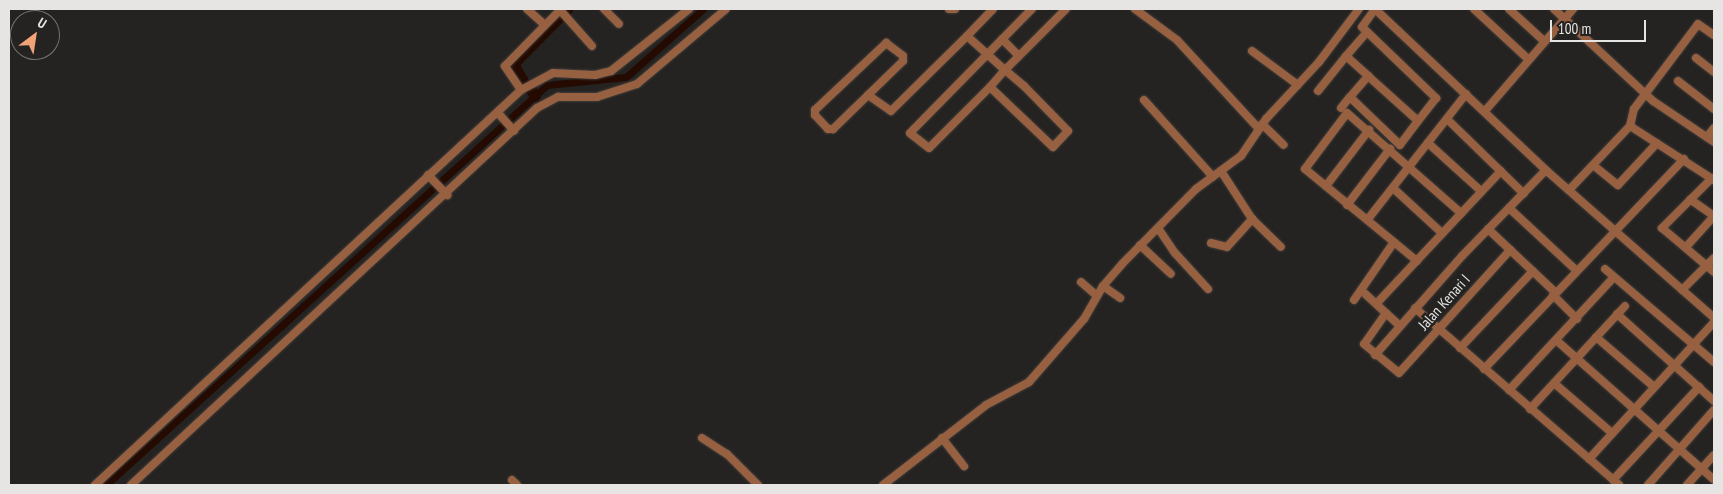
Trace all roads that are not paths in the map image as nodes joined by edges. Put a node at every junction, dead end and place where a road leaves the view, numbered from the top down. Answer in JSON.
{"nodes":[{"id":1,"x":527,"y":9,"type":"edge"},
{"id":2,"x":604,"y":9,"type":"edge"},
{"id":3,"x":689,"y":9,"type":"edge"},
{"id":4,"x":726,"y":9,"type":"edge"},
{"id":5,"x":950,"y":9,"type":"edge"},
{"id":6,"x":955,"y":9,"type":"edge"},
{"id":7,"x":994,"y":9,"type":"edge"},
{"id":8,"x":1032,"y":9,"type":"edge"},
{"id":9,"x":1135,"y":9,"type":"edge"},
{"id":10,"x":1359,"y":9,"type":"edge"},
{"id":11,"x":1375,"y":9,"type":"edge"},
{"id":12,"x":1474,"y":9,"type":"edge"},
{"id":13,"x":1509,"y":9,"type":"edge"},
{"id":14,"x":1554,"y":9,"type":"edge"},
{"id":15,"x":1573,"y":9,"type":"edge"},
{"id":16,"x":1064,"y":10,"type":"edge"},
{"id":17,"x":561,"y":11,"type":"edge"},
{"id":18,"x":1565,"y":18,"type":"junction"},
{"id":19,"x":618,"y":24,"type":"dead end"},
{"id":20,"x":545,"y":25,"type":"junction"},
{"id":21,"x":1367,"y":32,"type":"junction"},
{"id":22,"x":1714,"y":35,"type":"edge"},
{"id":23,"x":967,"y":36,"type":"junction"},
{"id":24,"x":1002,"y":39,"type":"junction"},
{"id":25,"x":1544,"y":41,"type":"junction"},
{"id":26,"x":592,"y":46,"type":"dead end"},
{"id":27,"x":1252,"y":51,"type":"dead end"},
{"id":28,"x":987,"y":54,"type":"junction"},
{"id":29,"x":1019,"y":56,"type":"junction"},
{"id":30,"x":1346,"y":56,"type":"junction"},
{"id":31,"x":1696,"y":58,"type":"dead end"},
{"id":32,"x":1528,"y":60,"type":"junction"},
{"id":33,"x":1005,"y":70,"type":"junction"},
{"id":34,"x":1714,"y":72,"type":"edge"},
{"id":35,"x":1368,"y":76,"type":"junction"},
{"id":36,"x":1678,"y":81,"type":"dead end"},
{"id":37,"x":1298,"y":85,"type":"junction"},
{"id":38,"x":990,"y":87,"type":"junction"},
{"id":39,"x":521,"y":90,"type":"junction"},
{"id":40,"x":1318,"y":90,"type":"dead end"},
{"id":41,"x":1466,"y":94,"type":"junction"},
{"id":42,"x":1645,"y":94,"type":"junction"},
{"id":43,"x":868,"y":95,"type":"junction"},
{"id":44,"x":1350,"y":97,"type":"junction"},
{"id":45,"x":1144,"y":100,"type":"dead end"},
{"id":46,"x":1341,"y":108,"type":"dead end"},
{"id":47,"x":1714,"y":109,"type":"edge"},
{"id":48,"x":1485,"y":111,"type":"junction"},
{"id":49,"x":500,"y":115,"type":"junction"},
{"id":50,"x":1447,"y":119,"type":"junction"},
{"id":51,"x":1418,"y":121,"type":"junction"},
{"id":52,"x":1630,"y":126,"type":"junction"},
{"id":53,"x":1261,"y":127,"type":"junction"},
{"id":54,"x":1714,"y":128,"type":"edge"},
{"id":55,"x":512,"y":129,"type":"junction"},
{"id":56,"x":1370,"y":130,"type":"junction"},
{"id":57,"x":1707,"y":137,"type":"junction"},
{"id":58,"x":1714,"y":142,"type":"edge"},
{"id":59,"x":1428,"y":143,"type":"junction"},
{"id":60,"x":1657,"y":143,"type":"junction"},
{"id":61,"x":1284,"y":145,"type":"dead end"},
{"id":62,"x":1390,"y":149,"type":"junction"},
{"id":63,"x":1684,"y":159,"type":"junction"},
{"id":64,"x":1593,"y":165,"type":"junction"},
{"id":65,"x":1410,"y":166,"type":"junction"},
{"id":66,"x":1546,"y":170,"type":"junction"},
{"id":67,"x":1221,"y":171,"type":"junction"},
{"id":68,"x":1501,"y":171,"type":"junction"},
{"id":69,"x":429,"y":176,"type":"junction"},
{"id":70,"x":1213,"y":177,"type":"junction"},
{"id":71,"x":1713,"y":179,"type":"edge"},
{"id":72,"x":1326,"y":186,"type":"junction"},
{"id":73,"x":1393,"y":188,"type":"junction"},
{"id":74,"x":1568,"y":190,"type":"junction"},
{"id":75,"x":1481,"y":191,"type":"junction"},
{"id":76,"x":445,"y":194,"type":"junction"},
{"id":77,"x":1524,"y":194,"type":"junction"},
{"id":78,"x":1690,"y":199,"type":"junction"},
{"id":79,"x":1347,"y":205,"type":"junction"},
{"id":80,"x":1509,"y":208,"type":"junction"},
{"id":81,"x":1461,"y":213,"type":"junction"},
{"id":82,"x":1252,"y":219,"type":"junction"},
{"id":83,"x":1368,"y":219,"type":"junction"},
{"id":84,"x":1158,"y":228,"type":"junction"},
{"id":85,"x":1488,"y":229,"type":"junction"},
{"id":86,"x":1613,"y":230,"type":"junction"},
{"id":87,"x":1442,"y":233,"type":"junction"},
{"id":88,"x":1394,"y":242,"type":"junction"},
{"id":89,"x":1211,"y":243,"type":"dead end"},
{"id":90,"x":1140,"y":245,"type":"junction"},
{"id":91,"x":1281,"y":247,"type":"dead end"},
{"id":92,"x":1686,"y":247,"type":"junction"},
{"id":93,"x":1510,"y":250,"type":"junction"},
{"id":94,"x":1714,"y":258,"type":"edge"},
{"id":95,"x":1416,"y":261,"type":"junction"},
{"id":96,"x":1707,"y":266,"type":"junction"},
{"id":97,"x":1606,"y":269,"type":"dead end"},
{"id":98,"x":1576,"y":270,"type":"junction"},
{"id":99,"x":1533,"y":271,"type":"junction"},
{"id":100,"x":1714,"y":272,"type":"edge"},
{"id":101,"x":1171,"y":274,"type":"dead end"},
{"id":102,"x":1614,"y":277,"type":"junction"},
{"id":103,"x":1081,"y":282,"type":"dead end"},
{"id":104,"x":1103,"y":286,"type":"junction"},
{"id":105,"x":1208,"y":289,"type":"dead end"},
{"id":106,"x":1361,"y":290,"type":"junction"},
{"id":107,"x":1682,"y":290,"type":"junction"},
{"id":108,"x":1554,"y":294,"type":"junction"},
{"id":109,"x":1097,"y":296,"type":"junction"},
{"id":110,"x":1120,"y":298,"type":"dead end"},
{"id":111,"x":1354,"y":300,"type":"dead end"},
{"id":112,"x":1377,"y":303,"type":"junction"},
{"id":113,"x":1625,"y":306,"type":"dead end"},
{"id":114,"x":1415,"y":308,"type":"junction"},
{"id":115,"x":1386,"y":313,"type":"junction"},
{"id":116,"x":1617,"y":314,"type":"junction"},
{"id":117,"x":1578,"y":319,"type":"junction"},
{"id":118,"x":1714,"y":320,"type":"edge"},
{"id":119,"x":1400,"y":326,"type":"junction"},
{"id":120,"x":1438,"y":328,"type":"junction"},
{"id":121,"x":1596,"y":337,"type":"junction"},
{"id":122,"x":1556,"y":340,"type":"junction"},
{"id":123,"x":1693,"y":344,"type":"junction"},
{"id":124,"x":1460,"y":348,"type":"junction"},
{"id":125,"x":1376,"y":355,"type":"junction"},
{"id":126,"x":1575,"y":359,"type":"junction"},
{"id":127,"x":1714,"y":362,"type":"edge"},
{"id":128,"x":1673,"y":365,"type":"junction"},
{"id":129,"x":1484,"y":369,"type":"junction"},
{"id":130,"x":1554,"y":383,"type":"junction"},
{"id":131,"x":1653,"y":386,"type":"junction"},
{"id":132,"x":1699,"y":387,"type":"junction"},
{"id":133,"x":1509,"y":390,"type":"junction"},
{"id":134,"x":1714,"y":401,"type":"edge"},
{"id":135,"x":1530,"y":409,"type":"junction"},
{"id":136,"x":1633,"y":409,"type":"junction"},
{"id":137,"x":1714,"y":410,"type":"edge"},
{"id":138,"x":1658,"y":430,"type":"junction"},
{"id":139,"x":1612,"y":434,"type":"junction"},
{"id":140,"x":702,"y":438,"type":"dead end"},
{"id":141,"x":942,"y":438,"type":"junction"},
{"id":142,"x":1680,"y":449,"type":"junction"},
{"id":143,"x":1714,"y":456,"type":"edge"},
{"id":144,"x":1589,"y":460,"type":"junction"},
{"id":145,"x":964,"y":466,"type":"dead end"},
{"id":146,"x":1702,"y":468,"type":"junction"},
{"id":147,"x":1714,"y":480,"type":"edge"},
{"id":148,"x":1616,"y":483,"type":"edge"},
{"id":149,"x":95,"y":485,"type":"edge"},
{"id":150,"x":131,"y":485,"type":"edge"},
{"id":151,"x":758,"y":485,"type":"edge"},
{"id":152,"x":883,"y":485,"type":"edge"},
{"id":153,"x":1648,"y":485,"type":"edge"},
{"id":154,"x":1687,"y":485,"type":"edge"}],
"edges":[{"from":1,"to":20,"type":"street"},
{"from":2,"to":19,"type":"street"},
{"from":3,"to":39,"type":"street"},
{"from":4,"to":55,"type":"street"},
{"from":5,"to":6,"type":"street"},
{"from":7,"to":23,"type":"street"},
{"from":8,"to":24,"type":"street"},
{"from":9,"to":53,"type":"street"},
{"from":10,"to":37,"type":"street"},
{"from":11,"to":21,"type":"street"},
{"from":11,"to":41,"type":"street"},
{"from":12,"to":32,"type":"street"},
{"from":13,"to":25,"type":"street"},
{"from":14,"to":18,"type":"street"},
{"from":15,"to":18,"type":"street"},
{"from":16,"to":29,"type":"street"},
{"from":17,"to":20,"type":"street"},
{"from":17,"to":26,"type":"street"},
{"from":18,"to":25,"type":"street"},
{"from":18,"to":42,"type":"street"},
{"from":20,"to":39,"type":"street"},
{"from":21,"to":30,"type":"street"},
{"from":21,"to":51,"type":"street"},
{"from":22,"to":42,"type":"street"},
{"from":23,"to":28,"type":"street"},
{"from":23,"to":43,"type":"street"},
{"from":24,"to":28,"type":"street"},
{"from":24,"to":29,"type":"street"},
{"from":25,"to":32,"type":"street"},
{"from":27,"to":37,"type":"street"},
{"from":28,"to":33,"type":"street"},
{"from":28,"to":38,"type":"street"},
{"from":29,"to":33,"type":"street"},
{"from":30,"to":35,"type":"street"},
{"from":30,"to":40,"type":"street"},
{"from":31,"to":34,"type":"street"},
{"from":32,"to":48,"type":"street"},
{"from":33,"to":38,"type":"street"},
{"from":33,"to":38,"type":"street"},
{"from":35,"to":44,"type":"street"},
{"from":35,"to":51,"type":"street"},
{"from":36,"to":47,"type":"street"},
{"from":37,"to":53,"type":"street"},
{"from":39,"to":49,"type":"street"},
{"from":41,"to":48,"type":"street"},
{"from":41,"to":50,"type":"street"},
{"from":42,"to":52,"type":"street"},
{"from":42,"to":57,"type":"street"},
{"from":43,"to":43,"type":"street"},
{"from":44,"to":46,"type":"street"},
{"from":44,"to":51,"type":"street"},
{"from":45,"to":70,"type":"street"},
{"from":48,"to":66,"type":"street"},
{"from":49,"to":55,"type":"street"},
{"from":49,"to":69,"type":"street"},
{"from":50,"to":59,"type":"street"},
{"from":50,"to":68,"type":"street"},
{"from":52,"to":60,"type":"street"},
{"from":52,"to":64,"type":"street"},
{"from":53,"to":61,"type":"street"},
{"from":53,"to":67,"type":"street"},
{"from":54,"to":57,"type":"street"},
{"from":55,"to":76,"type":"street"},
{"from":56,"to":62,"type":"street"},
{"from":56,"to":72,"type":"street"},
{"from":56,"to":72,"type":"street"},
{"from":57,"to":58,"type":"street"},
{"from":59,"to":65,"type":"street"},
{"from":59,"to":75,"type":"street"},
{"from":60,"to":63,"type":"street"},
{"from":60,"to":64,"type":"street"},
{"from":62,"to":65,"type":"street"},
{"from":62,"to":79,"type":"street"},
{"from":63,"to":71,"type":"street"},
{"from":63,"to":86,"type":"street"},
{"from":64,"to":74,"type":"street"},
{"from":65,"to":73,"type":"street"},
{"from":65,"to":81,"type":"street"},
{"from":66,"to":74,"type":"street"},
{"from":66,"to":77,"type":"street"},
{"from":67,"to":70,"type":"street"},
{"from":67,"to":82,"type":"street"},
{"from":68,"to":75,"type":"street"},
{"from":68,"to":77,"type":"street"},
{"from":69,"to":76,"type":"street"},
{"from":69,"to":149,"type":"street"},
{"from":70,"to":84,"type":"street"},
{"from":71,"to":78,"type":"street"},
{"from":72,"to":79,"type":"street"},
{"from":73,"to":83,"type":"street"},
{"from":73,"to":87,"type":"street"},
{"from":74,"to":86,"type":"street"},
{"from":75,"to":81,"type":"street"},
{"from":76,"to":150,"type":"street"},
{"from":77,"to":80,"type":"street"},
{"from":78,"to":92,"type":"street"},
{"from":78,"to":92,"type":"street"},
{"from":79,"to":83,"type":"street"},
{"from":80,"to":85,"type":"street"},
{"from":80,"to":98,"type":"street"},
{"from":81,"to":87,"type":"street"},
{"from":82,"to":89,"type":"street"},
{"from":82,"to":91,"type":"street"},
{"from":83,"to":88,"type":"street"},
{"from":84,"to":90,"type":"street"},
{"from":84,"to":105,"type":"street"},
{"from":85,"to":93,"type":"street"},
{"from":85,"to":114,"type":"street"},
{"from":86,"to":98,"type":"street"},
{"from":86,"to":107,"type":"street"},
{"from":87,"to":95,"type":"street"},
{"from":88,"to":95,"type":"street"},
{"from":88,"to":106,"type":"street"},
{"from":90,"to":101,"type":"street"},
{"from":90,"to":104,"type":"street"},
{"from":92,"to":96,"type":"street"},
{"from":93,"to":99,"type":"street"},
{"from":93,"to":120,"type":"street","name":"Jalan Kenari I"},
{"from":94,"to":96,"type":"street"},
{"from":95,"to":112,"type":"street"},
{"from":96,"to":100,"type":"street"},
{"from":96,"to":107,"type":"street"},
{"from":97,"to":102,"type":"street"},
{"from":98,"to":108,"type":"street"},
{"from":99,"to":108,"type":"street"},
{"from":99,"to":124,"type":"street"},
{"from":102,"to":117,"type":"street"},
{"from":102,"to":123,"type":"street"},
{"from":103,"to":109,"type":"street"},
{"from":104,"to":109,"type":"street"},
{"from":104,"to":110,"type":"street"},
{"from":106,"to":111,"type":"street"},
{"from":106,"to":112,"type":"street"},
{"from":107,"to":118,"type":"street"},
{"from":108,"to":117,"type":"street"},
{"from":108,"to":129,"type":"street"},
{"from":109,"to":141,"type":"street"},
{"from":112,"to":115,"type":"street"},
{"from":113,"to":116,"type":"street"},
{"from":114,"to":119,"type":"street"},
{"from":114,"to":120,"type":"street"},
{"from":115,"to":119,"type":"street"},
{"from":115,"to":125,"type":"street"},
{"from":116,"to":121,"type":"street"},
{"from":116,"to":128,"type":"street"},
{"from":117,"to":122,"type":"street"},
{"from":118,"to":123,"type":"street"},
{"from":119,"to":125,"type":"street"},
{"from":120,"to":124,"type":"street"},
{"from":120,"to":125,"type":"street","name":"Jalan Kenari I"},
{"from":121,"to":126,"type":"street"},
{"from":121,"to":131,"type":"street"},
{"from":122,"to":126,"type":"street"},
{"from":122,"to":133,"type":"street"},
{"from":123,"to":127,"type":"street"},
{"from":123,"to":128,"type":"street"},
{"from":124,"to":129,"type":"street"},
{"from":126,"to":130,"type":"street"},
{"from":126,"to":136,"type":"street"},
{"from":128,"to":131,"type":"street"},
{"from":128,"to":132,"type":"street"},
{"from":129,"to":133,"type":"street"},
{"from":130,"to":135,"type":"street"},
{"from":130,"to":139,"type":"street"},
{"from":131,"to":136,"type":"street"},
{"from":132,"to":134,"type":"street"},
{"from":132,"to":138,"type":"street"},
{"from":133,"to":135,"type":"street"},
{"from":135,"to":144,"type":"street"},
{"from":136,"to":138,"type":"street"},
{"from":136,"to":139,"type":"street"},
{"from":137,"to":142,"type":"street"},
{"from":138,"to":142,"type":"street"},
{"from":138,"to":148,"type":"street"},
{"from":139,"to":144,"type":"street"},
{"from":140,"to":151,"type":"street"},
{"from":141,"to":145,"type":"street"},
{"from":141,"to":152,"type":"street"},
{"from":142,"to":146,"type":"street"},
{"from":142,"to":153,"type":"street"},
{"from":143,"to":146,"type":"street"},
{"from":144,"to":148,"type":"street"},
{"from":146,"to":147,"type":"street"},
{"from":146,"to":154,"type":"street"}]}
